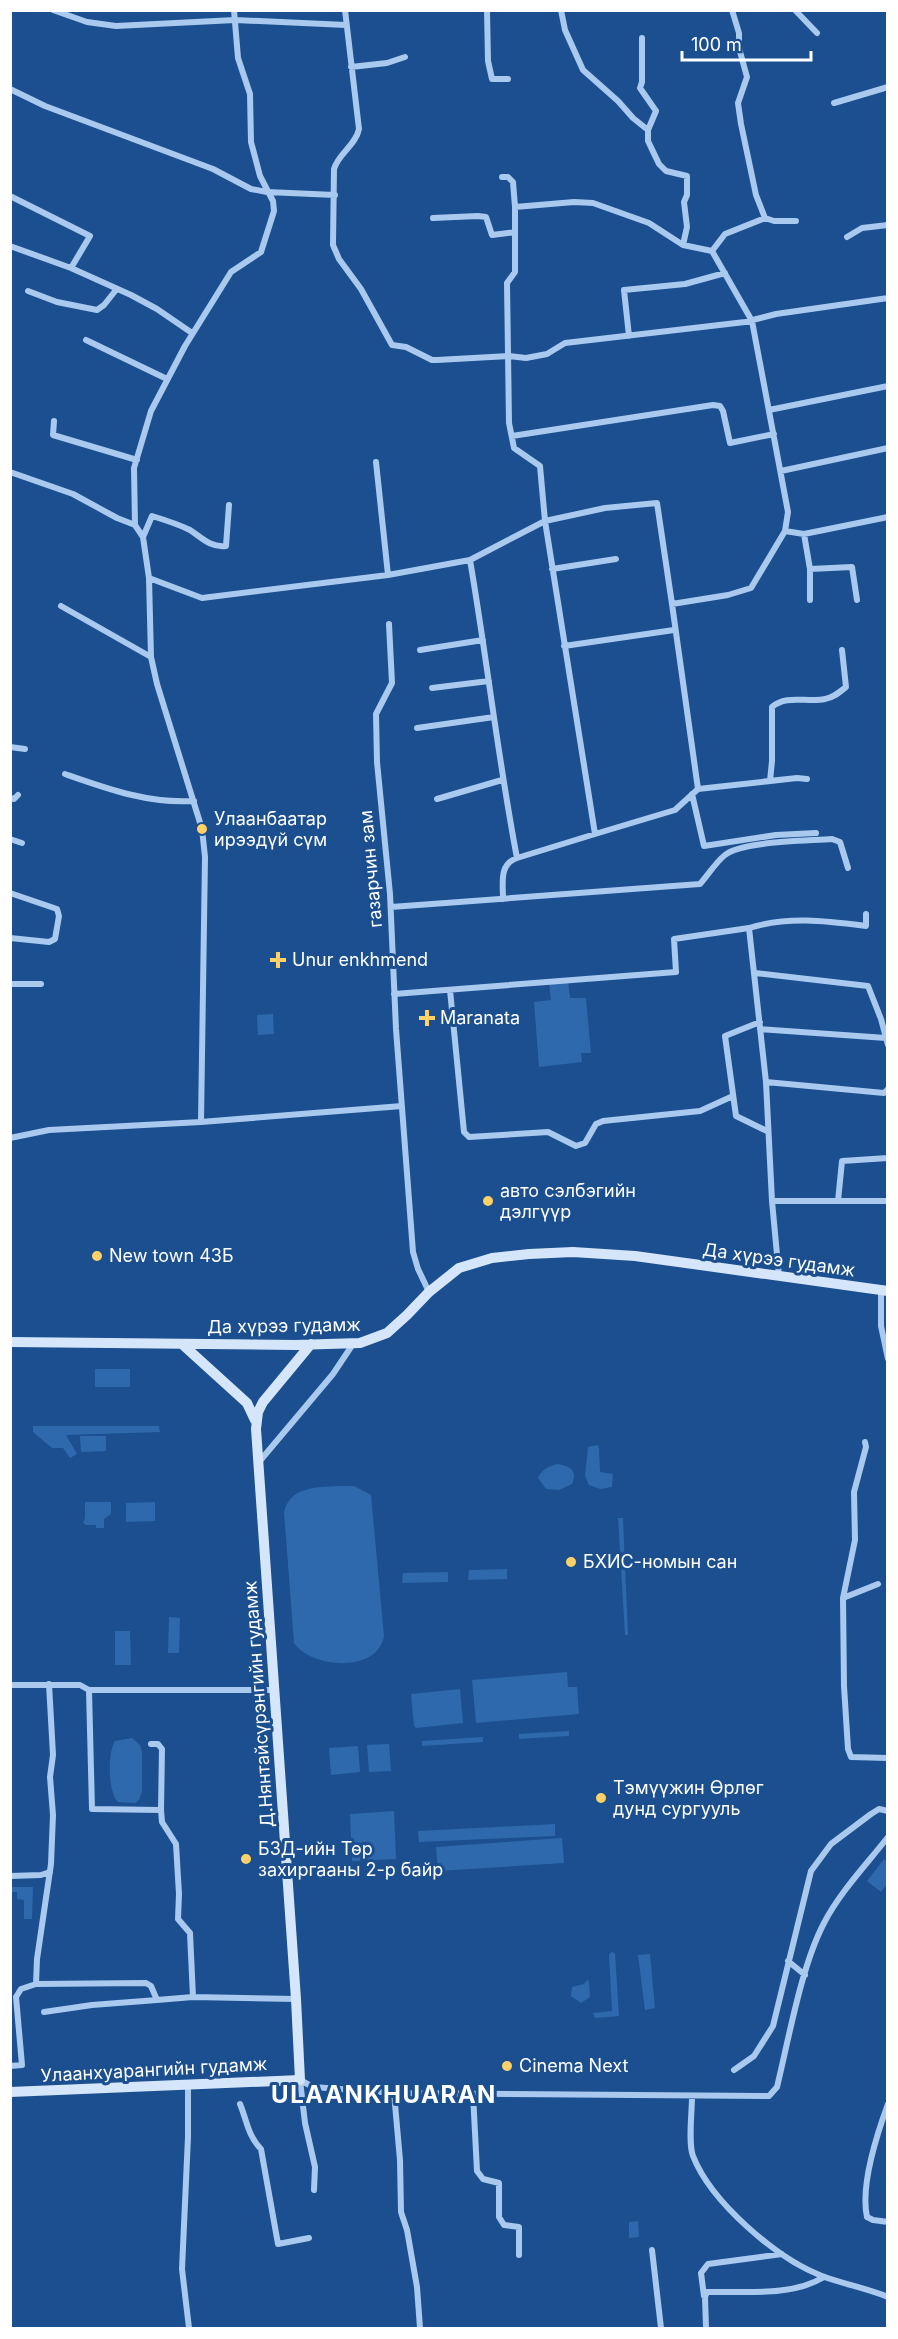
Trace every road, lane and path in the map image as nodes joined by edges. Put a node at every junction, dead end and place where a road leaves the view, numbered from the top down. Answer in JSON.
{"nodes":[{"id":1,"x":54,"y":10,"type":"edge"},
{"id":2,"x":234,"y":10,"type":"edge"},
{"id":3,"x":345,"y":10,"type":"edge"},
{"id":4,"x":487,"y":10,"type":"edge"},
{"id":5,"x":561,"y":10,"type":"edge"},
{"id":6,"x":732,"y":10,"type":"edge"},
{"id":7,"x":795,"y":10,"type":"edge"},
{"id":8,"x":235,"y":20,"type":"junction"},
{"id":9,"x":346,"y":25,"type":"junction"},
{"id":10,"x":817,"y":33,"type":"dead end"},
{"id":11,"x":642,"y":38,"type":"dead end"},
{"id":12,"x":405,"y":57,"type":"dead end"},
{"id":13,"x":351,"y":67,"type":"junction"},
{"id":14,"x":508,"y":79,"type":"dead end"},
{"id":15,"x":888,"y":87,"type":"edge"},
{"id":16,"x":10,"y":89,"type":"edge"},
{"id":17,"x":834,"y":104,"type":"dead end"},
{"id":18,"x":648,"y":130,"type":"junction"},
{"id":19,"x":502,"y":177,"type":"dead end"},
{"id":20,"x":267,"y":192,"type":"junction"},
{"id":21,"x":335,"y":195,"type":"junction"},
{"id":22,"x":10,"y":196,"type":"edge"},
{"id":23,"x":515,"y":207,"type":"junction"},
{"id":24,"x":432,"y":218,"type":"dead end"},
{"id":25,"x":765,"y":218,"type":"junction"},
{"id":26,"x":796,"y":221,"type":"dead end"},
{"id":27,"x":888,"y":225,"type":"edge"},
{"id":28,"x":515,"y":232,"type":"junction"},
{"id":29,"x":847,"y":237,"type":"dead end"},
{"id":30,"x":683,"y":245,"type":"junction"},
{"id":31,"x":10,"y":246,"type":"edge"},
{"id":32,"x":712,"y":251,"type":"junction"},
{"id":33,"x":71,"y":268,"type":"junction"},
{"id":34,"x":725,"y":273,"type":"junction"},
{"id":35,"x":116,"y":290,"type":"junction"},
{"id":36,"x":28,"y":291,"type":"dead end"},
{"id":37,"x":888,"y":298,"type":"edge"},
{"id":38,"x":752,"y":321,"type":"junction"},
{"id":39,"x":192,"y":333,"type":"junction"},
{"id":40,"x":629,"y":336,"type":"junction"},
{"id":41,"x":86,"y":340,"type":"dead end"},
{"id":42,"x":509,"y":356,"type":"junction"},
{"id":43,"x":167,"y":379,"type":"junction"},
{"id":44,"x":888,"y":386,"type":"edge"},
{"id":45,"x":769,"y":410,"type":"junction"},
{"id":46,"x":54,"y":421,"type":"dead end"},
{"id":47,"x":774,"y":434,"type":"junction"},
{"id":48,"x":512,"y":436,"type":"junction"},
{"id":49,"x":888,"y":448,"type":"edge"},
{"id":50,"x":137,"y":460,"type":"junction"},
{"id":51,"x":376,"y":462,"type":"dead end"},
{"id":52,"x":781,"y":471,"type":"junction"},
{"id":53,"x":10,"y":472,"type":"edge"},
{"id":54,"x":229,"y":505,"type":"dead end"},
{"id":55,"x":888,"y":517,"type":"edge"},
{"id":56,"x":545,"y":521,"type":"junction"},
{"id":57,"x":135,"y":525,"type":"junction"},
{"id":58,"x":785,"y":531,"type":"junction"},
{"id":59,"x":804,"y":534,"type":"junction"},
{"id":60,"x":143,"y":537,"type":"junction"},
{"id":61,"x":616,"y":559,"type":"dead end"},
{"id":62,"x":470,"y":560,"type":"junction"},
{"id":63,"x":810,"y":568,"type":"junction"},
{"id":64,"x":552,"y":569,"type":"junction"},
{"id":65,"x":388,"y":575,"type":"junction"},
{"id":66,"x":149,"y":578,"type":"junction"},
{"id":67,"x":810,"y":600,"type":"dead end"},
{"id":68,"x":857,"y":600,"type":"dead end"},
{"id":69,"x":672,"y":604,"type":"junction"},
{"id":70,"x":61,"y":606,"type":"dead end"},
{"id":71,"x":389,"y":624,"type":"dead end"},
{"id":72,"x":674,"y":630,"type":"junction"},
{"id":73,"x":483,"y":640,"type":"junction"},
{"id":74,"x":564,"y":646,"type":"junction"},
{"id":75,"x":420,"y":650,"type":"dead end"},
{"id":76,"x":842,"y":650,"type":"dead end"},
{"id":77,"x":151,"y":657,"type":"junction"},
{"id":78,"x":489,"y":681,"type":"junction"},
{"id":79,"x":432,"y":688,"type":"dead end"},
{"id":80,"x":494,"y":717,"type":"junction"},
{"id":81,"x":417,"y":728,"type":"dead end"},
{"id":82,"x":10,"y":747,"type":"edge"},
{"id":83,"x":25,"y":749,"type":"dead end"},
{"id":84,"x":65,"y":774,"type":"dead end"},
{"id":85,"x":807,"y":779,"type":"dead end"},
{"id":86,"x":502,"y":780,"type":"junction"},
{"id":87,"x":770,"y":781,"type":"junction"},
{"id":88,"x":695,"y":792,"type":"junction"},
{"id":89,"x":18,"y":795,"type":"dead end"},
{"id":90,"x":10,"y":798,"type":"edge"},
{"id":91,"x":437,"y":799,"type":"dead end"},
{"id":92,"x":194,"y":801,"type":"junction"},
{"id":93,"x":816,"y":833,"type":"dead end"},
{"id":94,"x":595,"y":834,"type":"junction"},
{"id":95,"x":10,"y":839,"type":"edge"},
{"id":96,"x":22,"y":843,"type":"dead end"},
{"id":97,"x":517,"y":858,"type":"junction"},
{"id":98,"x":848,"y":868,"type":"dead end"},
{"id":99,"x":10,"y":893,"type":"edge"},
{"id":100,"x":503,"y":899,"type":"junction"},
{"id":101,"x":391,"y":908,"type":"junction"},
{"id":102,"x":866,"y":914,"type":"dead end"},
{"id":103,"x":749,"y":928,"type":"junction"},
{"id":104,"x":10,"y":938,"type":"edge"},
{"id":105,"x":755,"y":973,"type":"junction"},
{"id":106,"x":10,"y":984,"type":"edge"},
{"id":107,"x":41,"y":984,"type":"dead end"},
{"id":108,"x":450,"y":990,"type":"junction"},
{"id":109,"x":394,"y":994,"type":"junction"},
{"id":110,"x":760,"y":1026,"type":"junction"},
{"id":111,"x":887,"y":1042,"type":"edge"},
{"id":112,"x":766,"y":1082,"type":"junction"},
{"id":113,"x":888,"y":1089,"type":"edge"},
{"id":114,"x":733,"y":1096,"type":"junction"},
{"id":115,"x":402,"y":1106,"type":"junction"},
{"id":116,"x":201,"y":1122,"type":"junction"},
{"id":117,"x":767,"y":1131,"type":"junction"},
{"id":118,"x":10,"y":1138,"type":"edge"},
{"id":119,"x":888,"y":1158,"type":"edge"},
{"id":120,"x":772,"y":1201,"type":"junction"},
{"id":121,"x":838,"y":1201,"type":"junction"},
{"id":122,"x":888,"y":1201,"type":"edge"},
{"id":123,"x":779,"y":1276,"type":"junction"},
{"id":124,"x":884,"y":1290,"type":"edge"},
{"id":125,"x":429,"y":1292,"type":"junction"},
{"id":126,"x":10,"y":1342,"type":"edge"},
{"id":127,"x":182,"y":1344,"type":"junction"},
{"id":128,"x":311,"y":1344,"type":"junction"},
{"id":129,"x":353,"y":1344,"type":"junction"},
{"id":130,"x":888,"y":1359,"type":"edge"},
{"id":131,"x":256,"y":1429,"type":"junction"},
{"id":132,"x":865,"y":1443,"type":"dead end"},
{"id":133,"x":259,"y":1462,"type":"junction"},
{"id":134,"x":878,"y":1584,"type":"dead end"},
{"id":135,"x":843,"y":1598,"type":"junction"},
{"id":136,"x":10,"y":1684,"type":"edge"},
{"id":137,"x":49,"y":1684,"type":"junction"},
{"id":138,"x":89,"y":1690,"type":"junction"},
{"id":139,"x":274,"y":1690,"type":"junction"},
{"id":140,"x":151,"y":1744,"type":"dead end"},
{"id":141,"x":888,"y":1758,"type":"edge"},
{"id":142,"x":161,"y":1810,"type":"junction"},
{"id":143,"x":888,"y":1811,"type":"edge"},
{"id":144,"x":888,"y":1838,"type":"edge"},
{"id":145,"x":50,"y":1872,"type":"junction"},
{"id":146,"x":10,"y":1876,"type":"edge"},
{"id":147,"x":788,"y":1961,"type":"junction"},
{"id":148,"x":805,"y":1975,"type":"junction"},
{"id":149,"x":36,"y":1984,"type":"junction"},
{"id":150,"x":193,"y":1997,"type":"junction"},
{"id":151,"x":296,"y":1999,"type":"junction"},
{"id":152,"x":157,"y":2000,"type":"junction"},
{"id":153,"x":44,"y":2012,"type":"dead end"},
{"id":154,"x":10,"y":2066,"type":"edge"},
{"id":155,"x":734,"y":2070,"type":"dead end"},
{"id":156,"x":300,"y":2080,"type":"junction"},
{"id":157,"x":188,"y":2084,"type":"junction"},
{"id":158,"x":10,"y":2092,"type":"edge"},
{"id":159,"x":394,"y":2093,"type":"junction"},
{"id":160,"x":473,"y":2094,"type":"junction"},
{"id":161,"x":692,"y":2097,"type":"junction"},
{"id":162,"x":240,"y":2104,"type":"dead end"},
{"id":163,"x":888,"y":2104,"type":"edge"},
{"id":164,"x":314,"y":2190,"type":"dead end"},
{"id":165,"x":888,"y":2222,"type":"edge"},
{"id":166,"x":309,"y":2238,"type":"dead end"},
{"id":167,"x":652,"y":2250,"type":"dead end"},
{"id":168,"x":782,"y":2254,"type":"junction"},
{"id":169,"x":519,"y":2255,"type":"dead end"},
{"id":170,"x":824,"y":2277,"type":"junction"},
{"id":171,"x":705,"y":2297,"type":"junction"},
{"id":172,"x":888,"y":2297,"type":"edge"},
{"id":173,"x":189,"y":2328,"type":"edge"},
{"id":174,"x":420,"y":2328,"type":"edge"},
{"id":175,"x":661,"y":2328,"type":"edge"},
{"id":176,"x":706,"y":2328,"type":"edge"}],
"edges":[{"from":1,"to":8,"type":"street"},
{"from":2,"to":8,"type":"street"},
{"from":3,"to":9,"type":"street"},
{"from":4,"to":14,"type":"street"},
{"from":5,"to":18,"type":"street"},
{"from":6,"to":25,"type":"street"},
{"from":7,"to":10,"type":"street"},
{"from":8,"to":9,"type":"street"},
{"from":8,"to":20,"type":"street"},
{"from":9,"to":13,"type":"street"},
{"from":11,"to":18,"type":"street"},
{"from":12,"to":13,"type":"street"},
{"from":13,"to":21,"type":"street"},
{"from":15,"to":17,"type":"street"},
{"from":16,"to":20,"type":"street"},
{"from":18,"to":30,"type":"street"},
{"from":19,"to":23,"type":"street"},
{"from":20,"to":21,"type":"street"},
{"from":20,"to":39,"type":"street"},
{"from":21,"to":42,"type":"street"},
{"from":22,"to":33,"type":"street"},
{"from":23,"to":28,"type":"street"},
{"from":23,"to":30,"type":"street"},
{"from":24,"to":28,"type":"street"},
{"from":25,"to":26,"type":"street"},
{"from":25,"to":32,"type":"street"},
{"from":27,"to":29,"type":"street"},
{"from":28,"to":42,"type":"street"},
{"from":30,"to":32,"type":"street"},
{"from":31,"to":33,"type":"street"},
{"from":32,"to":34,"type":"street"},
{"from":33,"to":35,"type":"street"},
{"from":34,"to":38,"type":"street"},
{"from":34,"to":40,"type":"street"},
{"from":35,"to":36,"type":"street"},
{"from":35,"to":39,"type":"street"},
{"from":37,"to":38,"type":"street"},
{"from":38,"to":40,"type":"street"},
{"from":38,"to":45,"type":"street"},
{"from":39,"to":43,"type":"street"},
{"from":40,"to":42,"type":"street"},
{"from":41,"to":43,"type":"street"},
{"from":42,"to":48,"type":"street"},
{"from":43,"to":50,"type":"street"},
{"from":44,"to":45,"type":"street"},
{"from":45,"to":47,"type":"street"},
{"from":46,"to":50,"type":"street"},
{"from":47,"to":48,"type":"street"},
{"from":47,"to":52,"type":"street"},
{"from":48,"to":56,"type":"street"},
{"from":49,"to":52,"type":"street"},
{"from":50,"to":57,"type":"street"},
{"from":51,"to":65,"type":"street"},
{"from":52,"to":58,"type":"street"},
{"from":53,"to":57,"type":"street"},
{"from":54,"to":60,"type":"street"},
{"from":55,"to":59,"type":"street"},
{"from":56,"to":62,"type":"street"},
{"from":56,"to":64,"type":"street"},
{"from":56,"to":69,"type":"street"},
{"from":57,"to":60,"type":"street"},
{"from":58,"to":59,"type":"street"},
{"from":58,"to":69,"type":"street"},
{"from":59,"to":63,"type":"street"},
{"from":60,"to":66,"type":"street"},
{"from":61,"to":64,"type":"street"},
{"from":62,"to":65,"type":"street"},
{"from":62,"to":73,"type":"street"},
{"from":63,"to":67,"type":"street"},
{"from":63,"to":68,"type":"street"},
{"from":64,"to":74,"type":"street"},
{"from":65,"to":66,"type":"street"},
{"from":66,"to":77,"type":"street"},
{"from":69,"to":72,"type":"street"},
{"from":70,"to":77,"type":"street"},
{"from":71,"to":101,"type":"street","name":"газарчин зам"},
{"from":72,"to":74,"type":"street"},
{"from":72,"to":88,"type":"street"},
{"from":73,"to":75,"type":"street"},
{"from":73,"to":78,"type":"street"},
{"from":74,"to":94,"type":"street"},
{"from":76,"to":87,"type":"street"},
{"from":77,"to":92,"type":"street"},
{"from":78,"to":79,"type":"street"},
{"from":78,"to":80,"type":"street"},
{"from":80,"to":81,"type":"street"},
{"from":80,"to":86,"type":"street"},
{"from":82,"to":83,"type":"street"},
{"from":84,"to":92,"type":"street"},
{"from":85,"to":87,"type":"street"},
{"from":86,"to":91,"type":"street"},
{"from":86,"to":97,"type":"street"},
{"from":87,"to":88,"type":"street"},
{"from":88,"to":93,"type":"street"},
{"from":88,"to":94,"type":"street"},
{"from":89,"to":90,"type":"street"},
{"from":92,"to":116,"type":"street"},
{"from":94,"to":97,"type":"street"},
{"from":95,"to":96,"type":"street"},
{"from":97,"to":100,"type":"street"},
{"from":98,"to":100,"type":"street"},
{"from":99,"to":104,"type":"street"},
{"from":100,"to":101,"type":"street"},
{"from":101,"to":109,"type":"street","name":"газарчин зам"},
{"from":102,"to":103,"type":"street"},
{"from":103,"to":105,"type":"street"},
{"from":103,"to":108,"type":"street"},
{"from":105,"to":110,"type":"street"},
{"from":105,"to":111,"type":"street"},
{"from":106,"to":107,"type":"street"},
{"from":108,"to":109,"type":"street"},
{"from":108,"to":114,"type":"street"},
{"from":109,"to":115,"type":"street","name":"газарчин зам"},
{"from":110,"to":111,"type":"street"},
{"from":110,"to":112,"type":"street"},
{"from":110,"to":114,"type":"street"},
{"from":112,"to":113,"type":"street"},
{"from":112,"to":117,"type":"street"},
{"from":114,"to":117,"type":"street"},
{"from":115,"to":116,"type":"street"},
{"from":115,"to":125,"type":"street","name":"газарчин зам"},
{"from":116,"to":118,"type":"street"},
{"from":117,"to":120,"type":"street"},
{"from":119,"to":121,"type":"street"},
{"from":120,"to":121,"type":"street"},
{"from":120,"to":123,"type":"street"},
{"from":121,"to":122,"type":"street"},
{"from":123,"to":124,"type":"main road","name":"Да хүрээ гудамж"},
{"from":123,"to":125,"type":"main road","name":"Да хүрээ гудамж"},
{"from":124,"to":130,"type":"street"},
{"from":125,"to":129,"type":"main road","name":"Да хүрээ гудамж"},
{"from":126,"to":127,"type":"main road","name":"Да хүрээ гудамж"},
{"from":127,"to":128,"type":"main road","name":"Да хүрээ гудамж"},
{"from":127,"to":131,"type":"main road"},
{"from":128,"to":129,"type":"main road","name":"Да хүрээ гудамж"},
{"from":128,"to":131,"type":"main road","name":"Д.Нянтайсүрэнгийн гудамж"},
{"from":129,"to":133,"type":"street"},
{"from":131,"to":133,"type":"main road","name":"Д.Нянтайсүрэнгийн гудамж"},
{"from":132,"to":135,"type":"street"},
{"from":133,"to":139,"type":"main road","name":"Д.Нянтайсүрэнгийн гудамж"},
{"from":134,"to":135,"type":"street"},
{"from":135,"to":141,"type":"street"},
{"from":136,"to":137,"type":"street"},
{"from":137,"to":138,"type":"street"},
{"from":137,"to":145,"type":"street"},
{"from":138,"to":139,"type":"street"},
{"from":138,"to":142,"type":"street"},
{"from":139,"to":151,"type":"main road","name":"Д.Нянтайсүрэнгийн гудамж"},
{"from":140,"to":142,"type":"street"},
{"from":142,"to":150,"type":"street"},
{"from":143,"to":147,"type":"street"},
{"from":144,"to":148,"type":"street"},
{"from":145,"to":146,"type":"street"},
{"from":145,"to":149,"type":"street"},
{"from":147,"to":148,"type":"street"},
{"from":147,"to":155,"type":"street"},
{"from":148,"to":161,"type":"street"},
{"from":149,"to":152,"type":"street"},
{"from":149,"to":154,"type":"street"},
{"from":150,"to":151,"type":"street"},
{"from":150,"to":152,"type":"street"},
{"from":151,"to":156,"type":"main road","name":"Д.Нянтайсүрэнгийн гудамж"},
{"from":152,"to":153,"type":"street"},
{"from":156,"to":157,"type":"main road","name":"Улаанхуарангийн гудамж"},
{"from":156,"to":159,"type":"street"},
{"from":156,"to":164,"type":"street"},
{"from":157,"to":158,"type":"main road","name":"Улаанхуарангийн гудамж"},
{"from":157,"to":173,"type":"street"},
{"from":159,"to":160,"type":"street"},
{"from":159,"to":174,"type":"street"},
{"from":160,"to":161,"type":"street"},
{"from":160,"to":169,"type":"street"},
{"from":161,"to":168,"type":"street"},
{"from":162,"to":166,"type":"street"},
{"from":163,"to":165,"type":"street"},
{"from":167,"to":175,"type":"street"},
{"from":168,"to":170,"type":"street"},
{"from":168,"to":171,"type":"street"},
{"from":170,"to":171,"type":"street"},
{"from":170,"to":172,"type":"street"},
{"from":171,"to":176,"type":"street"}]}
